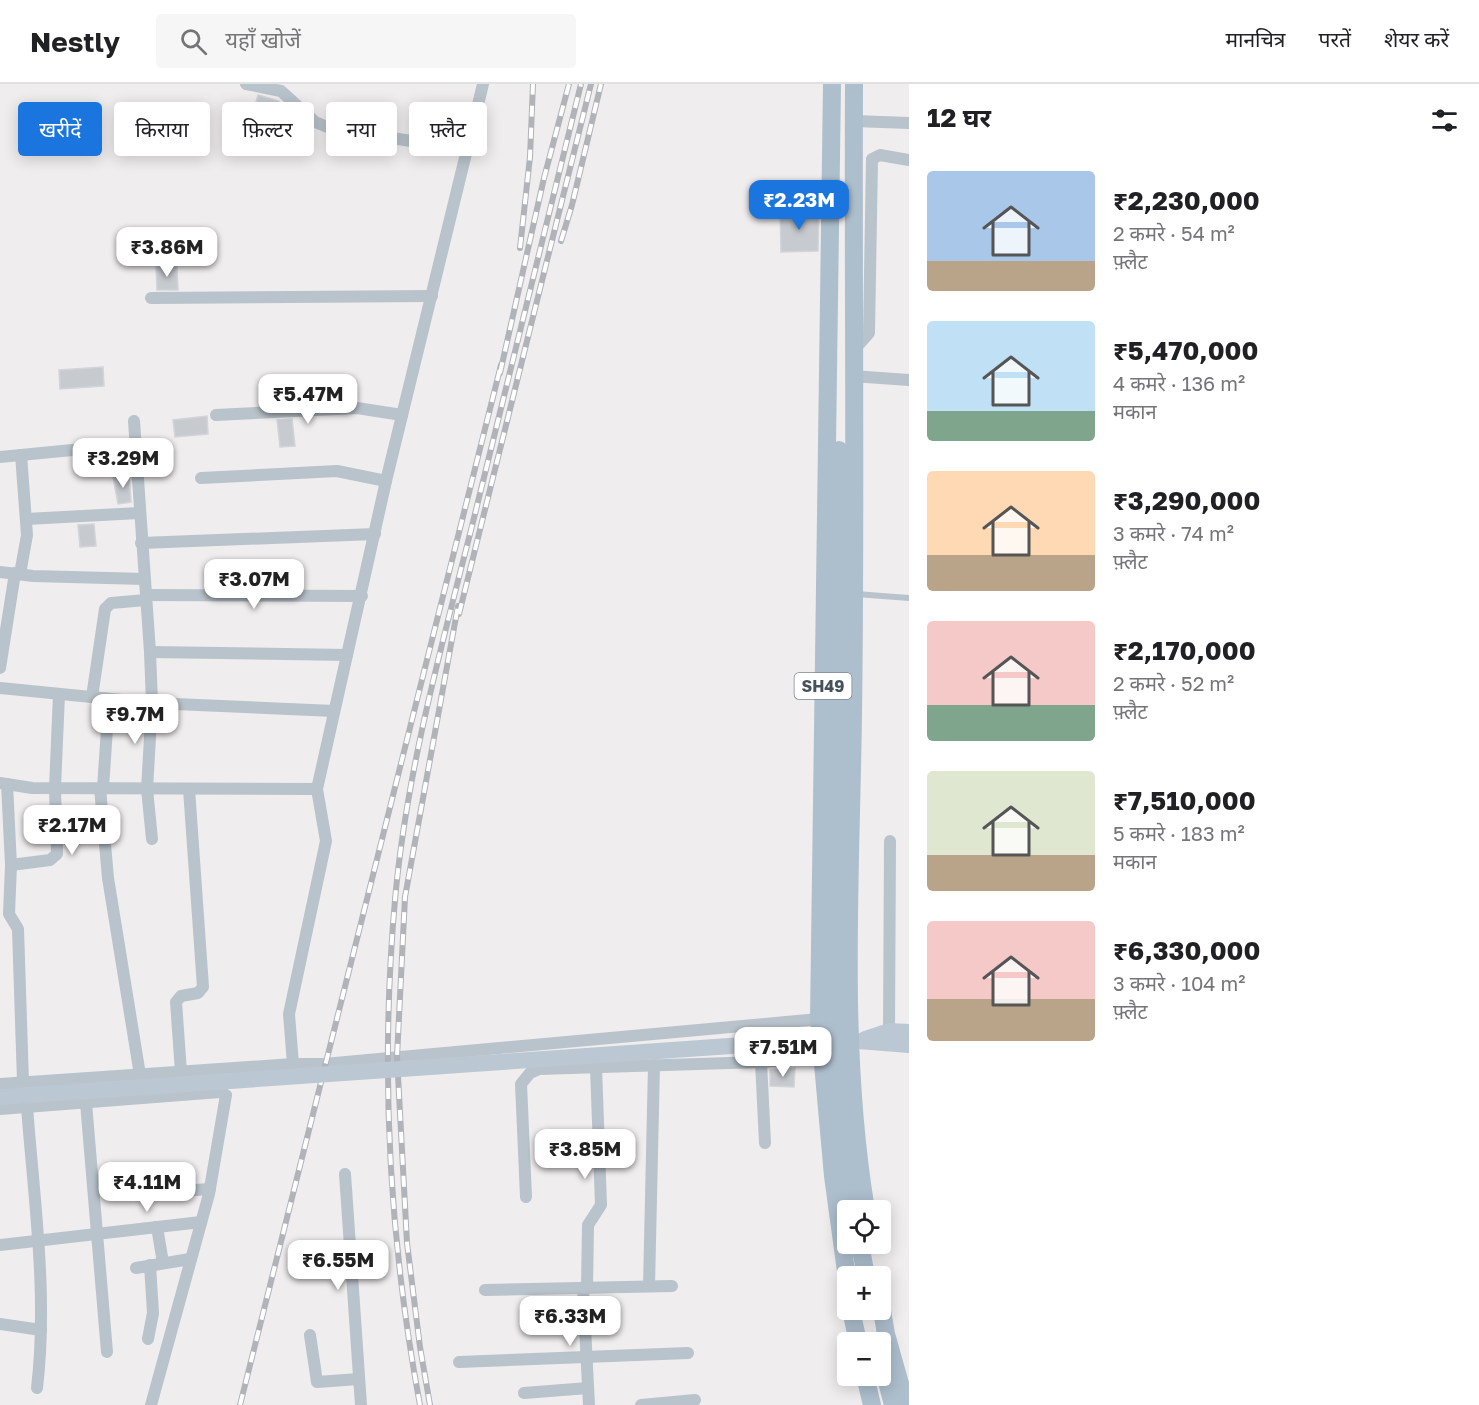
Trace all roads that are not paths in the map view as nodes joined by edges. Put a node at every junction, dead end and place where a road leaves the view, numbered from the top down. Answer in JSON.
{"nodes":[{"id":1,"x":246,"y":84,"type":"edge"},
{"id":2,"x":483,"y":84,"type":"edge"},
{"id":3,"x":832,"y":84,"type":"edge"},
{"id":4,"x":854,"y":84,"type":"edge"},
{"id":5,"x":479,"y":102,"type":"edge"},
{"id":6,"x":854,"y":121,"type":"junction"},
{"id":7,"x":909,"y":123,"type":"edge"},
{"id":8,"x":409,"y":141,"type":"edge"},
{"id":9,"x":466,"y":156,"type":"edge"},
{"id":10,"x":909,"y":159,"type":"edge"},
{"id":11,"x":432,"y":296,"type":"junction"},
{"id":12,"x":151,"y":298,"type":"dead end"},
{"id":13,"x":853,"y":351,"type":"junction"},
{"id":14,"x":852,"y":376,"type":"junction"},
{"id":15,"x":909,"y":380,"type":"edge"},
{"id":16,"x":828,"y":412,"type":"junction"},
{"id":17,"x":402,"y":415,"type":"junction"},
{"id":18,"x":216,"y":416,"type":"dead end"},
{"id":19,"x":853,"y":416,"type":"junction"},
{"id":20,"x":134,"y":421,"type":"dead end"},
{"id":21,"x":838,"y":435,"type":"junction"},
{"id":22,"x":134,"y":444,"type":"junction"},
{"id":23,"x":21,"y":455,"type":"junction"},
{"id":24,"x":0,"y":458,"type":"edge"},
{"id":25,"x":201,"y":478,"type":"dead end"},
{"id":26,"x":386,"y":481,"type":"junction"},
{"id":27,"x":139,"y":513,"type":"junction"},
{"id":28,"x":26,"y":519,"type":"junction"},
{"id":29,"x":375,"y":534,"type":"junction"},
{"id":30,"x":141,"y":543,"type":"junction"},
{"id":31,"x":0,"y":572,"type":"edge"},
{"id":32,"x":17,"y":574,"type":"junction"},
{"id":33,"x":145,"y":579,"type":"junction"},
{"id":34,"x":855,"y":594,"type":"junction"},
{"id":35,"x":362,"y":596,"type":"junction"},
{"id":36,"x":146,"y":598,"type":"junction"},
{"id":37,"x":909,"y":598,"type":"edge"},
{"id":38,"x":150,"y":652,"type":"junction"},
{"id":39,"x":347,"y":655,"type":"junction"},
{"id":40,"x":0,"y":668,"type":"edge"},
{"id":41,"x":0,"y":688,"type":"edge"},
{"id":42,"x":59,"y":694,"type":"junction"},
{"id":43,"x":92,"y":697,"type":"junction"},
{"id":44,"x":109,"y":699,"type":"junction"},
{"id":45,"x":152,"y":704,"type":"junction"},
{"id":46,"x":334,"y":711,"type":"junction"},
{"id":47,"x":3,"y":783,"type":"edge"},
{"id":48,"x":55,"y":788,"type":"junction"},
{"id":49,"x":101,"y":788,"type":"junction"},
{"id":50,"x":147,"y":789,"type":"junction"},
{"id":51,"x":189,"y":789,"type":"junction"},
{"id":52,"x":317,"y":789,"type":"junction"},
{"id":53,"x":152,"y":839,"type":"dead end"},
{"id":54,"x":890,"y":842,"type":"dead end"},
{"id":55,"x":11,"y":865,"type":"junction"},
{"id":56,"x":820,"y":1029,"type":"junction"},
{"id":57,"x":889,"y":1031,"type":"junction"},
{"id":58,"x":909,"y":1032,"type":"edge"},
{"id":59,"x":855,"y":1040,"type":"junction"},
{"id":60,"x":909,"y":1045,"type":"edge"},
{"id":61,"x":822,"y":1057,"type":"junction"},
{"id":62,"x":761,"y":1062,"type":"junction"},
{"id":63,"x":293,"y":1064,"type":"junction"},
{"id":64,"x":654,"y":1065,"type":"junction"},
{"id":65,"x":596,"y":1067,"type":"junction"},
{"id":66,"x":181,"y":1072,"type":"junction"},
{"id":67,"x":140,"y":1075,"type":"junction"},
{"id":68,"x":23,"y":1082,"type":"junction"},
{"id":69,"x":0,"y":1084,"type":"edge"},
{"id":70,"x":0,"y":1097,"type":"edge"},
{"id":71,"x":86,"y":1103,"type":"junction"},
{"id":72,"x":27,"y":1107,"type":"junction"},
{"id":73,"x":0,"y":1109,"type":"edge"},
{"id":74,"x":765,"y":1143,"type":"dead end"},
{"id":75,"x":345,"y":1174,"type":"dead end"},
{"id":76,"x":210,"y":1189,"type":"junction"},
{"id":77,"x":150,"y":1193,"type":"dead end"},
{"id":78,"x":526,"y":1197,"type":"dead end"},
{"id":79,"x":852,"y":1200,"type":"edge"},
{"id":80,"x":864,"y":1200,"type":"edge"},
{"id":81,"x":201,"y":1222,"type":"junction"},
{"id":82,"x":157,"y":1227,"type":"junction"},
{"id":83,"x":97,"y":1233,"type":"junction"},
{"id":84,"x":38,"y":1242,"type":"junction"},
{"id":85,"x":0,"y":1245,"type":"edge"},
{"id":86,"x":190,"y":1259,"type":"junction"},
{"id":87,"x":163,"y":1263,"type":"junction"},
{"id":88,"x":150,"y":1265,"type":"junction"},
{"id":89,"x":846,"y":1266,"type":"edge"},
{"id":90,"x":136,"y":1268,"type":"dead end"},
{"id":91,"x":649,"y":1286,"type":"junction"},
{"id":92,"x":672,"y":1286,"type":"dead end"},
{"id":93,"x":585,"y":1288,"type":"junction"},
{"id":94,"x":485,"y":1290,"type":"dead end"},
{"id":95,"x":884,"y":1320,"type":"edge"},
{"id":96,"x":0,"y":1324,"type":"edge"},
{"id":97,"x":41,"y":1330,"type":"junction"},
{"id":98,"x":310,"y":1335,"type":"dead end"},
{"id":99,"x":148,"y":1339,"type":"dead end"},
{"id":100,"x":107,"y":1352,"type":"dead end"},
{"id":101,"x":688,"y":1353,"type":"dead end"},
{"id":102,"x":586,"y":1357,"type":"junction"},
{"id":103,"x":459,"y":1362,"type":"dead end"},
{"id":104,"x":359,"y":1379,"type":"junction"},
{"id":105,"x":867,"y":1386,"type":"edge"},
{"id":106,"x":888,"y":1386,"type":"edge"},
{"id":107,"x":37,"y":1388,"type":"dead end"},
{"id":108,"x":588,"y":1388,"type":"junction"},
{"id":109,"x":524,"y":1393,"type":"dead end"},
{"id":110,"x":695,"y":1400,"type":"dead end"},
{"id":111,"x":151,"y":1405,"type":"edge"},
{"id":112,"x":362,"y":1405,"type":"edge"},
{"id":113,"x":589,"y":1405,"type":"edge"},
{"id":114,"x":641,"y":1405,"type":"edge"},
{"id":115,"x":872,"y":1405,"type":"edge"},
{"id":116,"x":893,"y":1405,"type":"edge"},
{"id":117,"x":906,"y":1405,"type":"edge"}],
"edges":[{"from":1,"to":8,"type":"street"},
{"from":2,"to":5,"type":"street"},
{"from":3,"to":16,"type":"main road","number":"SH49"},
{"from":4,"to":6,"type":"main road","number":"SH49"},
{"from":6,"to":7,"type":"street"},
{"from":6,"to":13,"type":"main road","number":"SH49"},
{"from":9,"to":11,"type":"street"},
{"from":10,"to":13,"type":"street"},
{"from":11,"to":12,"type":"street"},
{"from":11,"to":17,"type":"street"},
{"from":13,"to":14,"type":"main road","number":"SH49"},
{"from":14,"to":15,"type":"street"},
{"from":14,"to":19,"type":"main road","number":"SH49"},
{"from":16,"to":21,"type":"main road"},
{"from":16,"to":56,"type":"main road","number":"SH49"},
{"from":17,"to":18,"type":"street"},
{"from":17,"to":26,"type":"street"},
{"from":19,"to":21,"type":"main road"},
{"from":19,"to":34,"type":"main road","number":"SH49"},
{"from":20,"to":22,"type":"street"},
{"from":21,"to":79,"type":"main road","number":"SH49","bridge":true},
{"from":22,"to":23,"type":"street"},
{"from":22,"to":27,"type":"street"},
{"from":23,"to":24,"type":"street"},
{"from":23,"to":28,"type":"street"},
{"from":25,"to":26,"type":"street"},
{"from":26,"to":29,"type":"street"},
{"from":27,"to":28,"type":"street"},
{"from":27,"to":30,"type":"street"},
{"from":28,"to":32,"type":"street"},
{"from":29,"to":30,"type":"street"},
{"from":29,"to":35,"type":"street"},
{"from":30,"to":33,"type":"street"},
{"from":31,"to":32,"type":"street"},
{"from":32,"to":33,"type":"street"},
{"from":32,"to":40,"type":"street"},
{"from":33,"to":36,"type":"street"},
{"from":34,"to":37,"type":"lane"},
{"from":34,"to":59,"type":"main road","number":"SH49"},
{"from":35,"to":36,"type":"street"},
{"from":35,"to":39,"type":"street"},
{"from":36,"to":38,"type":"street"},
{"from":36,"to":43,"type":"street"},
{"from":38,"to":39,"type":"street"},
{"from":38,"to":45,"type":"street"},
{"from":39,"to":46,"type":"street"},
{"from":41,"to":42,"type":"street"},
{"from":42,"to":43,"type":"street"},
{"from":42,"to":48,"type":"street"},
{"from":43,"to":44,"type":"street"},
{"from":44,"to":45,"type":"street"},
{"from":44,"to":49,"type":"street"},
{"from":45,"to":46,"type":"street"},
{"from":45,"to":50,"type":"street"},
{"from":46,"to":52,"type":"street"},
{"from":47,"to":48,"type":"street"},
{"from":47,"to":55,"type":"street"},
{"from":48,"to":49,"type":"street"},
{"from":48,"to":55,"type":"street"},
{"from":49,"to":50,"type":"street"},
{"from":49,"to":67,"type":"street"},
{"from":50,"to":51,"type":"street"},
{"from":50,"to":53,"type":"street"},
{"from":51,"to":52,"type":"street"},
{"from":51,"to":66,"type":"street"},
{"from":52,"to":63,"type":"street"},
{"from":54,"to":57,"type":"street"},
{"from":55,"to":68,"type":"street"},
{"from":56,"to":59,"type":"main road"},
{"from":56,"to":61,"type":"main road","number":"SH49"},
{"from":56,"to":63,"type":"street"},
{"from":56,"to":70,"type":"main road","bridge":true},
{"from":57,"to":58,"type":"main road"},
{"from":57,"to":59,"type":"main road"},
{"from":59,"to":60,"type":"main road"},
{"from":59,"to":80,"type":"main road","number":"SH49"},
{"from":61,"to":62,"type":"street"},
{"from":61,"to":89,"type":"main road","number":"SH49"},
{"from":62,"to":64,"type":"street"},
{"from":62,"to":74,"type":"street"},
{"from":63,"to":66,"type":"street"},
{"from":64,"to":65,"type":"street"},
{"from":64,"to":91,"type":"street"},
{"from":65,"to":78,"type":"street"},
{"from":65,"to":93,"type":"street"},
{"from":66,"to":67,"type":"street"},
{"from":67,"to":68,"type":"street"},
{"from":68,"to":69,"type":"street"},
{"from":71,"to":72,"type":"street"},
{"from":71,"to":76,"type":"street"},
{"from":71,"to":83,"type":"street"},
{"from":72,"to":73,"type":"street"},
{"from":72,"to":84,"type":"street"},
{"from":75,"to":104,"type":"street"},
{"from":76,"to":77,"type":"street"},
{"from":76,"to":81,"type":"street"},
{"from":81,"to":82,"type":"street"},
{"from":81,"to":86,"type":"street"},
{"from":82,"to":83,"type":"street"},
{"from":82,"to":87,"type":"street"},
{"from":83,"to":84,"type":"street"},
{"from":83,"to":100,"type":"street"},
{"from":84,"to":85,"type":"street"},
{"from":84,"to":97,"type":"street"},
{"from":86,"to":87,"type":"street"},
{"from":86,"to":111,"type":"street"},
{"from":87,"to":88,"type":"street"},
{"from":88,"to":90,"type":"street"},
{"from":88,"to":99,"type":"street"},
{"from":91,"to":92,"type":"street"},
{"from":91,"to":93,"type":"street"},
{"from":93,"to":94,"type":"street"},
{"from":93,"to":102,"type":"street"},
{"from":95,"to":117,"type":"main road"},
{"from":96,"to":97,"type":"street"},
{"from":97,"to":107,"type":"street"},
{"from":98,"to":104,"type":"street"},
{"from":101,"to":102,"type":"street"},
{"from":102,"to":103,"type":"street"},
{"from":102,"to":108,"type":"street"},
{"from":104,"to":112,"type":"street"},
{"from":105,"to":115,"type":"main road"},
{"from":106,"to":116,"type":"main road"},
{"from":108,"to":109,"type":"street"},
{"from":108,"to":113,"type":"street"},
{"from":110,"to":114,"type":"street"}]}
